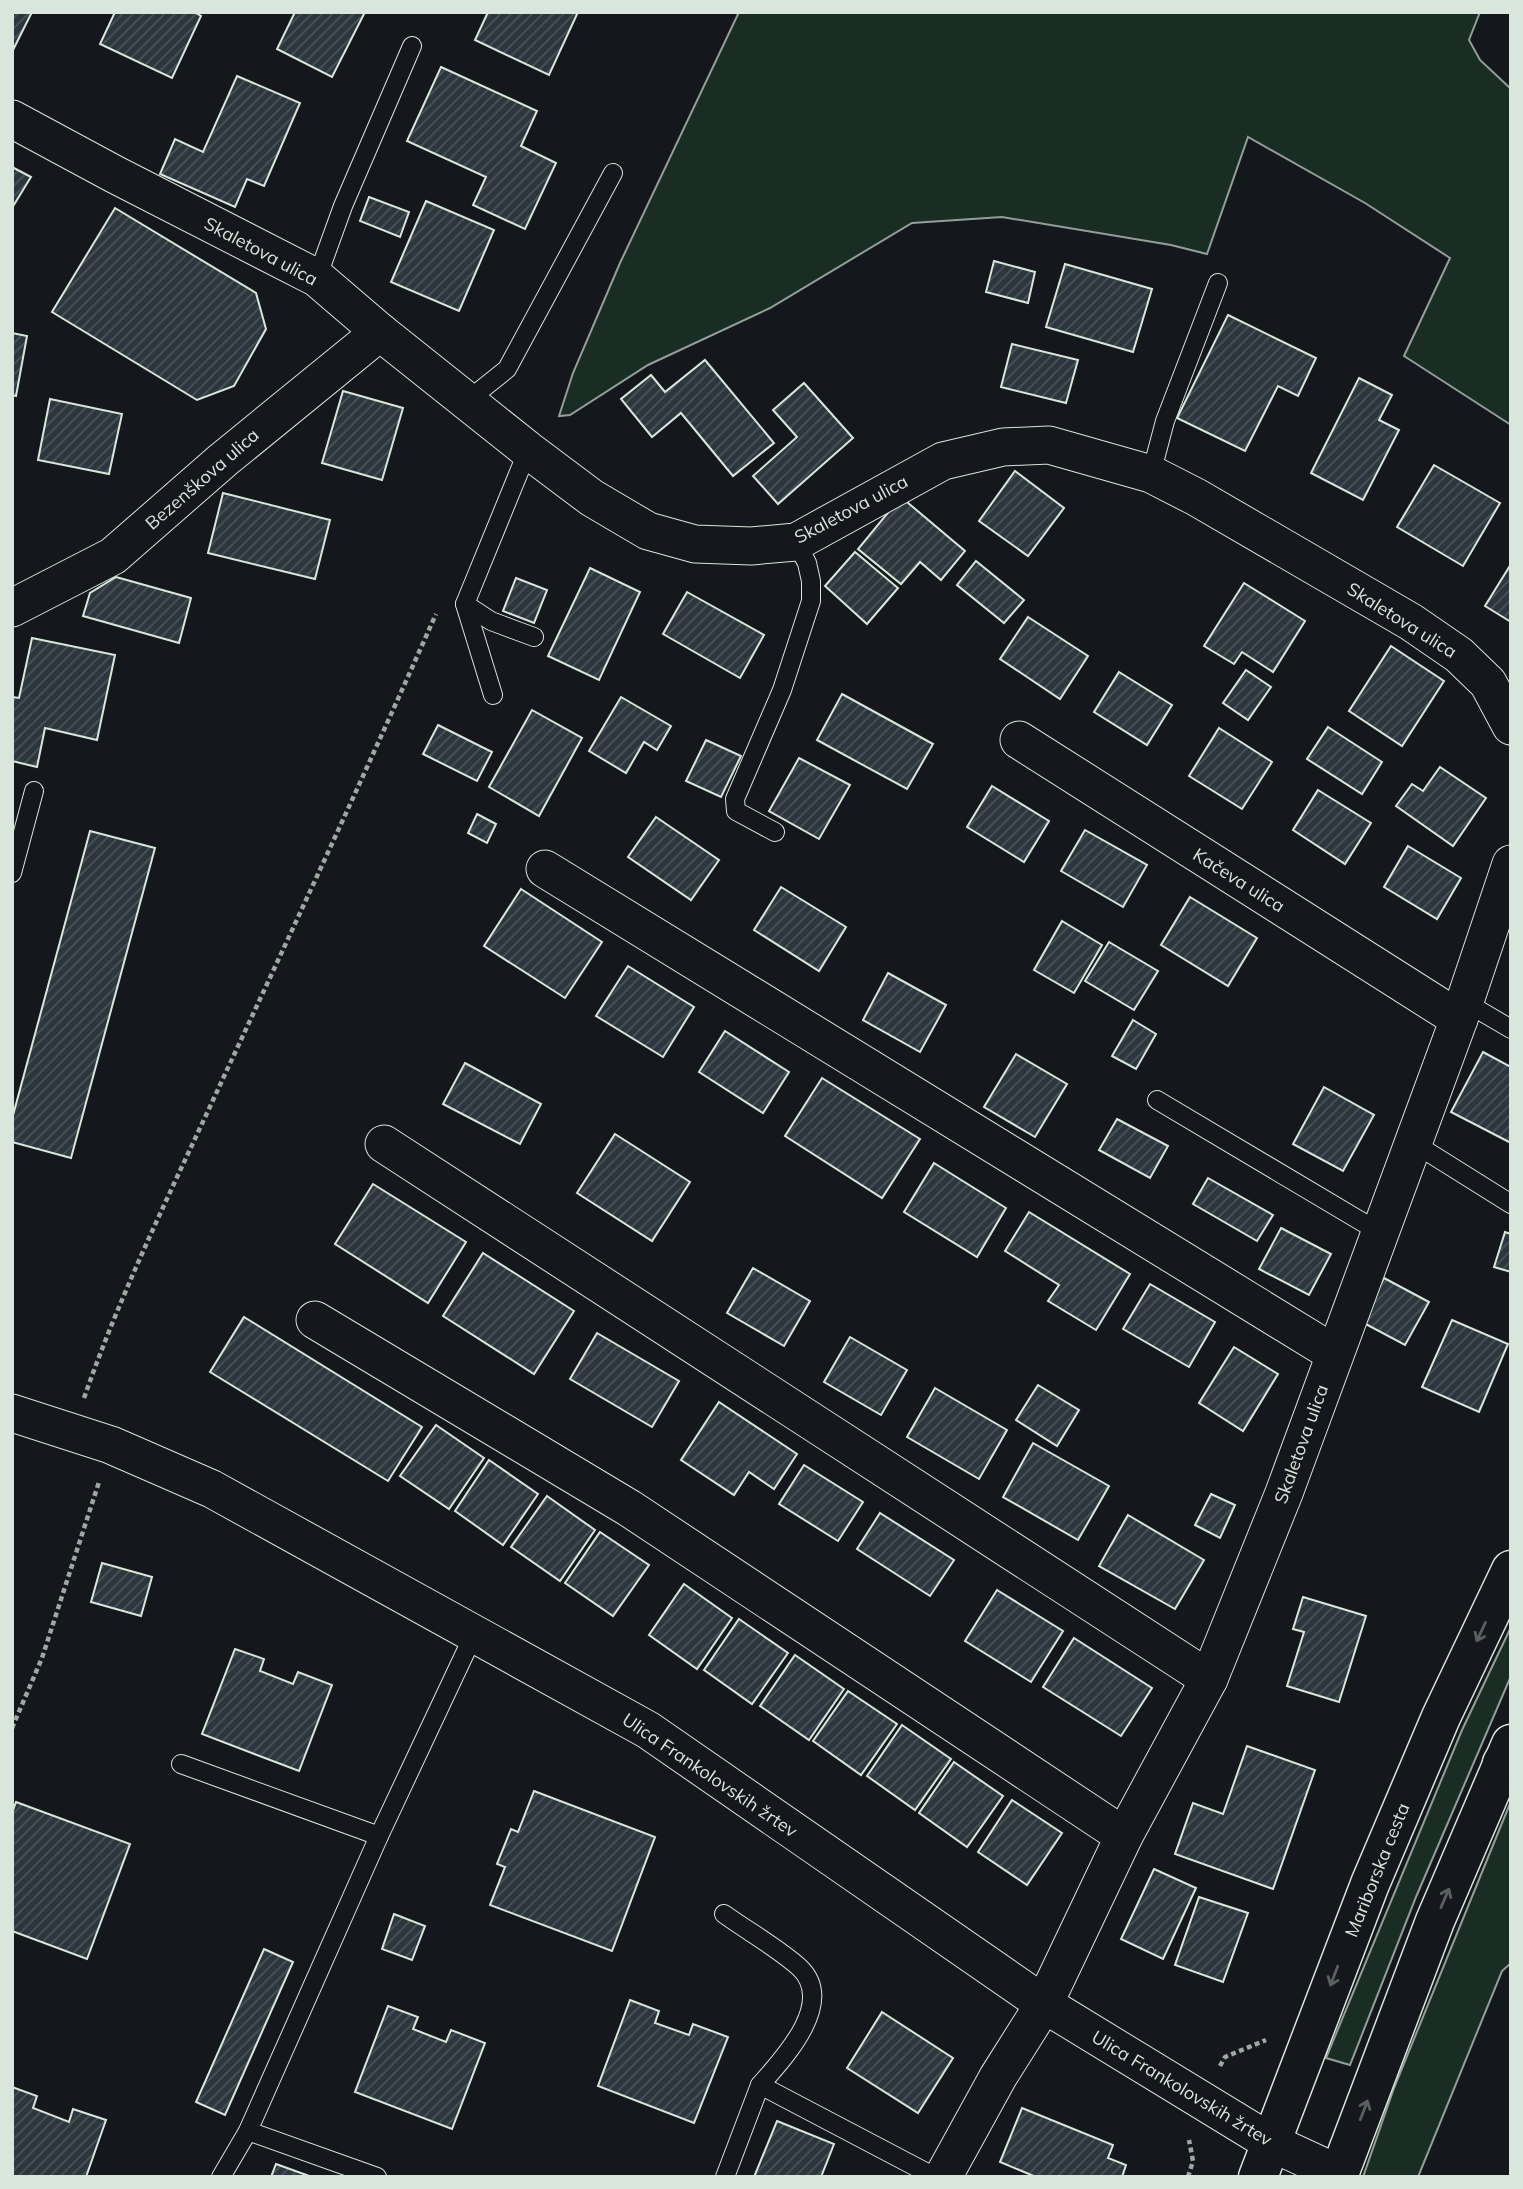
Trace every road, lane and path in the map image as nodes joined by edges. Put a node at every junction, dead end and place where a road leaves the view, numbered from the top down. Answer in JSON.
{"nodes":[{"id":1,"x":412,"y":46,"type":"dead end"},
{"id":2,"x":12,"y":120,"type":"edge"},
{"id":3,"x":613,"y":173,"type":"dead end"},
{"id":4,"x":317,"y":278,"type":"junction"},
{"id":5,"x":1218,"y":283,"type":"dead end"},
{"id":6,"x":380,"y":332,"type":"junction"},
{"id":7,"x":467,"y":401,"type":"junction"},
{"id":8,"x":528,"y":450,"type":"junction"},
{"id":9,"x":1151,"y":474,"type":"junction"},
{"id":10,"x":796,"y":542,"type":"junction"},
{"id":11,"x":441,"y":602,"type":"dead end"},
{"id":12,"x":465,"y":604,"type":"junction"},
{"id":13,"x":12,"y":608,"type":"edge"},
{"id":14,"x":534,"y":637,"type":"dead end"},
{"id":15,"x":493,"y":695,"type":"dead end"},
{"id":16,"x":1511,"y":726,"type":"edge"},
{"id":17,"x":1019,"y":740,"type":"dead end"},
{"id":18,"x":34,"y":791,"type":"dead end"},
{"id":19,"x":775,"y":832,"type":"dead end"},
{"id":20,"x":1511,"y":864,"type":"edge"},
{"id":21,"x":545,"y":869,"type":"dead end"},
{"id":22,"x":12,"y":873,"type":"edge"},
{"id":23,"x":1462,"y":1010,"type":"junction"},
{"id":24,"x":1511,"y":1029,"type":"edge"},
{"id":25,"x":1157,"y":1100,"type":"dead end"},
{"id":26,"x":1412,"y":1142,"type":"junction"},
{"id":27,"x":384,"y":1144,"type":"dead end"},
{"id":28,"x":1511,"y":1203,"type":"edge"},
{"id":29,"x":1379,"y":1232,"type":"junction"},
{"id":30,"x":315,"y":1320,"type":"dead end"},
{"id":31,"x":1335,"y":1354,"type":"junction"},
{"id":32,"x":12,"y":1413,"type":"edge"},
{"id":33,"x":73,"y":1432,"type":"junction"},
{"id":34,"x":111,"y":1445,"type":"junction"},
{"id":35,"x":1511,"y":1570,"type":"edge"},
{"id":36,"x":474,"y":1634,"type":"junction"},
{"id":37,"x":1209,"y":1679,"type":"junction"},
{"id":38,"x":12,"y":1728,"type":"edge"},
{"id":39,"x":1508,"y":1752,"type":"edge"},
{"id":40,"x":181,"y":1764,"type":"dead end"},
{"id":41,"x":379,"y":1836,"type":"junction"},
{"id":42,"x":1124,"y":1836,"type":"junction"},
{"id":43,"x":724,"y":1914,"type":"dead end"},
{"id":44,"x":1044,"y":2004,"type":"junction"},
{"id":45,"x":1271,"y":2038,"type":"dead end"},
{"id":46,"x":1224,"y":2057,"type":"dead end"},
{"id":47,"x":760,"y":2085,"type":"junction"},
{"id":48,"x":248,"y":2131,"type":"junction"},
{"id":49,"x":1188,"y":2133,"type":"dead end"},
{"id":50,"x":1264,"y":2160,"type":"edge"},
{"id":51,"x":1339,"y":2175,"type":"edge"},
{"id":52,"x":221,"y":2177,"type":"edge"},
{"id":53,"x":377,"y":2177,"type":"edge"},
{"id":54,"x":725,"y":2177,"type":"edge"},
{"id":55,"x":935,"y":2177,"type":"edge"},
{"id":56,"x":943,"y":2177,"type":"edge"},
{"id":57,"x":1188,"y":2177,"type":"edge"}],
"edges":[{"from":1,"to":4,"type":"lane"},
{"from":2,"to":4,"type":"street","name":"Skaletova ulica"},
{"from":3,"to":7,"type":"lane"},
{"from":4,"to":6,"type":"street","name":"Skaletova ulica"},
{"from":5,"to":9,"type":"lane"},
{"from":6,"to":7,"type":"street","name":"Skaletova ulica"},
{"from":6,"to":13,"type":"street","name":"Bezenškova ulica"},
{"from":7,"to":8,"type":"street","name":"Skaletova ulica"},
{"from":8,"to":10,"type":"street","name":"Skaletova ulica"},
{"from":8,"to":12,"type":"lane"},
{"from":9,"to":10,"type":"street","name":"Skaletova ulica"},
{"from":9,"to":16,"type":"street","name":"Skaletova ulica"},
{"from":10,"to":19,"type":"lane"},
{"from":11,"to":33,"type":"path"},
{"from":12,"to":14,"type":"lane"},
{"from":12,"to":15,"type":"lane"},
{"from":17,"to":23,"type":"street","name":"Kačeva ulica"},
{"from":18,"to":22,"type":"lane"},
{"from":20,"to":23,"type":"street","name":"Skaletova ulica"},
{"from":21,"to":31,"type":"street"},
{"from":23,"to":24,"type":"lane"},
{"from":23,"to":26,"type":"street","name":"Skaletova ulica"},
{"from":25,"to":29,"type":"lane"},
{"from":26,"to":28,"type":"lane"},
{"from":26,"to":29,"type":"street","name":"Skaletova ulica"},
{"from":27,"to":37,"type":"street"},
{"from":29,"to":31,"type":"street","name":"Skaletova ulica"},
{"from":30,"to":42,"type":"street"},
{"from":31,"to":37,"type":"street","name":"Skaletova ulica"},
{"from":32,"to":33,"type":"street","name":"Ulica Frankolovskih žrtev"},
{"from":33,"to":34,"type":"street","name":"Ulica Frankolovskih žrtev"},
{"from":34,"to":36,"type":"street","name":"Ulica Frankolovskih žrtev"},
{"from":34,"to":38,"type":"path"},
{"from":35,"to":50,"type":"main road","name":"Mariborska cesta","one_way":true},
{"from":36,"to":41,"type":"lane"},
{"from":36,"to":44,"type":"street","name":"Ulica Frankolovskih žrtev"},
{"from":37,"to":42,"type":"street","name":"Skaletova ulica"},
{"from":51,"to":39,"type":"main road","one_way":true},
{"from":40,"to":41,"type":"lane"},
{"from":41,"to":48,"type":"lane"},
{"from":42,"to":44,"type":"street","name":"Skaletova ulica"},
{"from":43,"to":47,"type":"lane"},
{"from":44,"to":50,"type":"street","name":"Ulica Frankolovskih žrtev"},
{"from":44,"to":56,"type":"street","name":"Skaletova ulica"},
{"from":45,"to":46,"type":"path"},
{"from":47,"to":54,"type":"lane"},
{"from":47,"to":55,"type":"lane"},
{"from":48,"to":52,"type":"lane"},
{"from":48,"to":53,"type":"lane"},
{"from":49,"to":57,"type":"path"},
{"from":50,"to":51,"type":"street","name":"Ulica Frankolovskih žrtev"}]}
